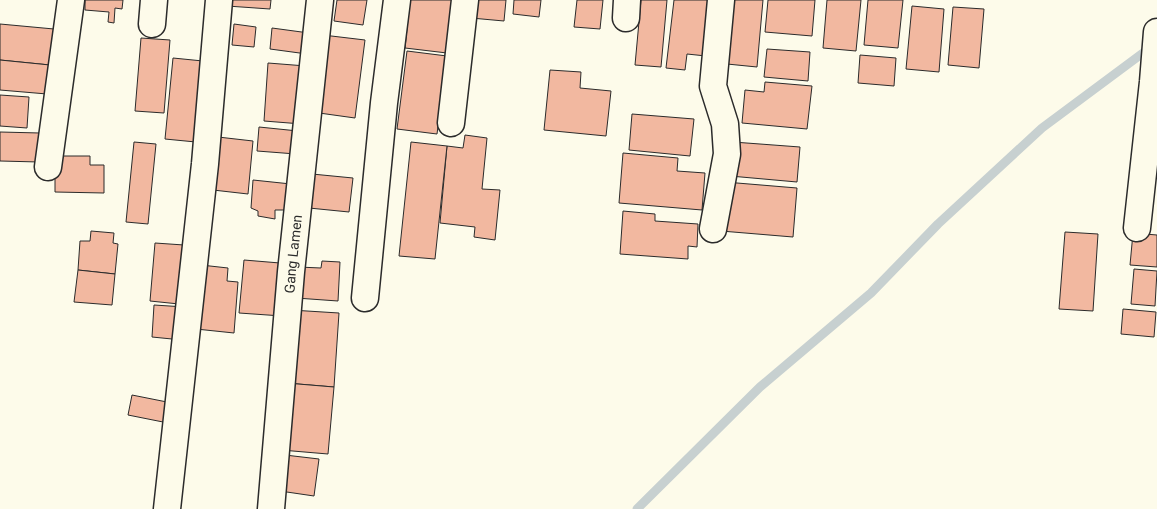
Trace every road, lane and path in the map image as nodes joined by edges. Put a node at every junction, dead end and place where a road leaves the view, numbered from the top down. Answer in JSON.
{"nodes":[{"id":1,"x":71,"y":0,"type":"edge"},
{"id":2,"x":219,"y":0,"type":"edge"},
{"id":3,"x":320,"y":0,"type":"edge"},
{"id":4,"x":397,"y":0,"type":"edge"},
{"id":5,"x":465,"y":0,"type":"edge"},
{"id":6,"x":721,"y":0,"type":"edge"},
{"id":7,"x":1157,"y":32,"type":"edge"},
{"id":8,"x":451,"y":123,"type":"dead end"},
{"id":9,"x":48,"y":167,"type":"dead end"},
{"id":10,"x":1137,"y":228,"type":"dead end"},
{"id":11,"x":713,"y":229,"type":"dead end"},
{"id":12,"x":365,"y":298,"type":"dead end"},
{"id":13,"x":167,"y":509,"type":"edge"},
{"id":14,"x":271,"y":509,"type":"edge"}],
"edges":[{"from":1,"to":9,"type":"street"},
{"from":2,"to":13,"type":"street"},
{"from":3,"to":14,"type":"street","name":"Gang Lamen"},
{"from":4,"to":12,"type":"street"},
{"from":5,"to":8,"type":"street"},
{"from":6,"to":11,"type":"street"},
{"from":7,"to":10,"type":"street"}]}
